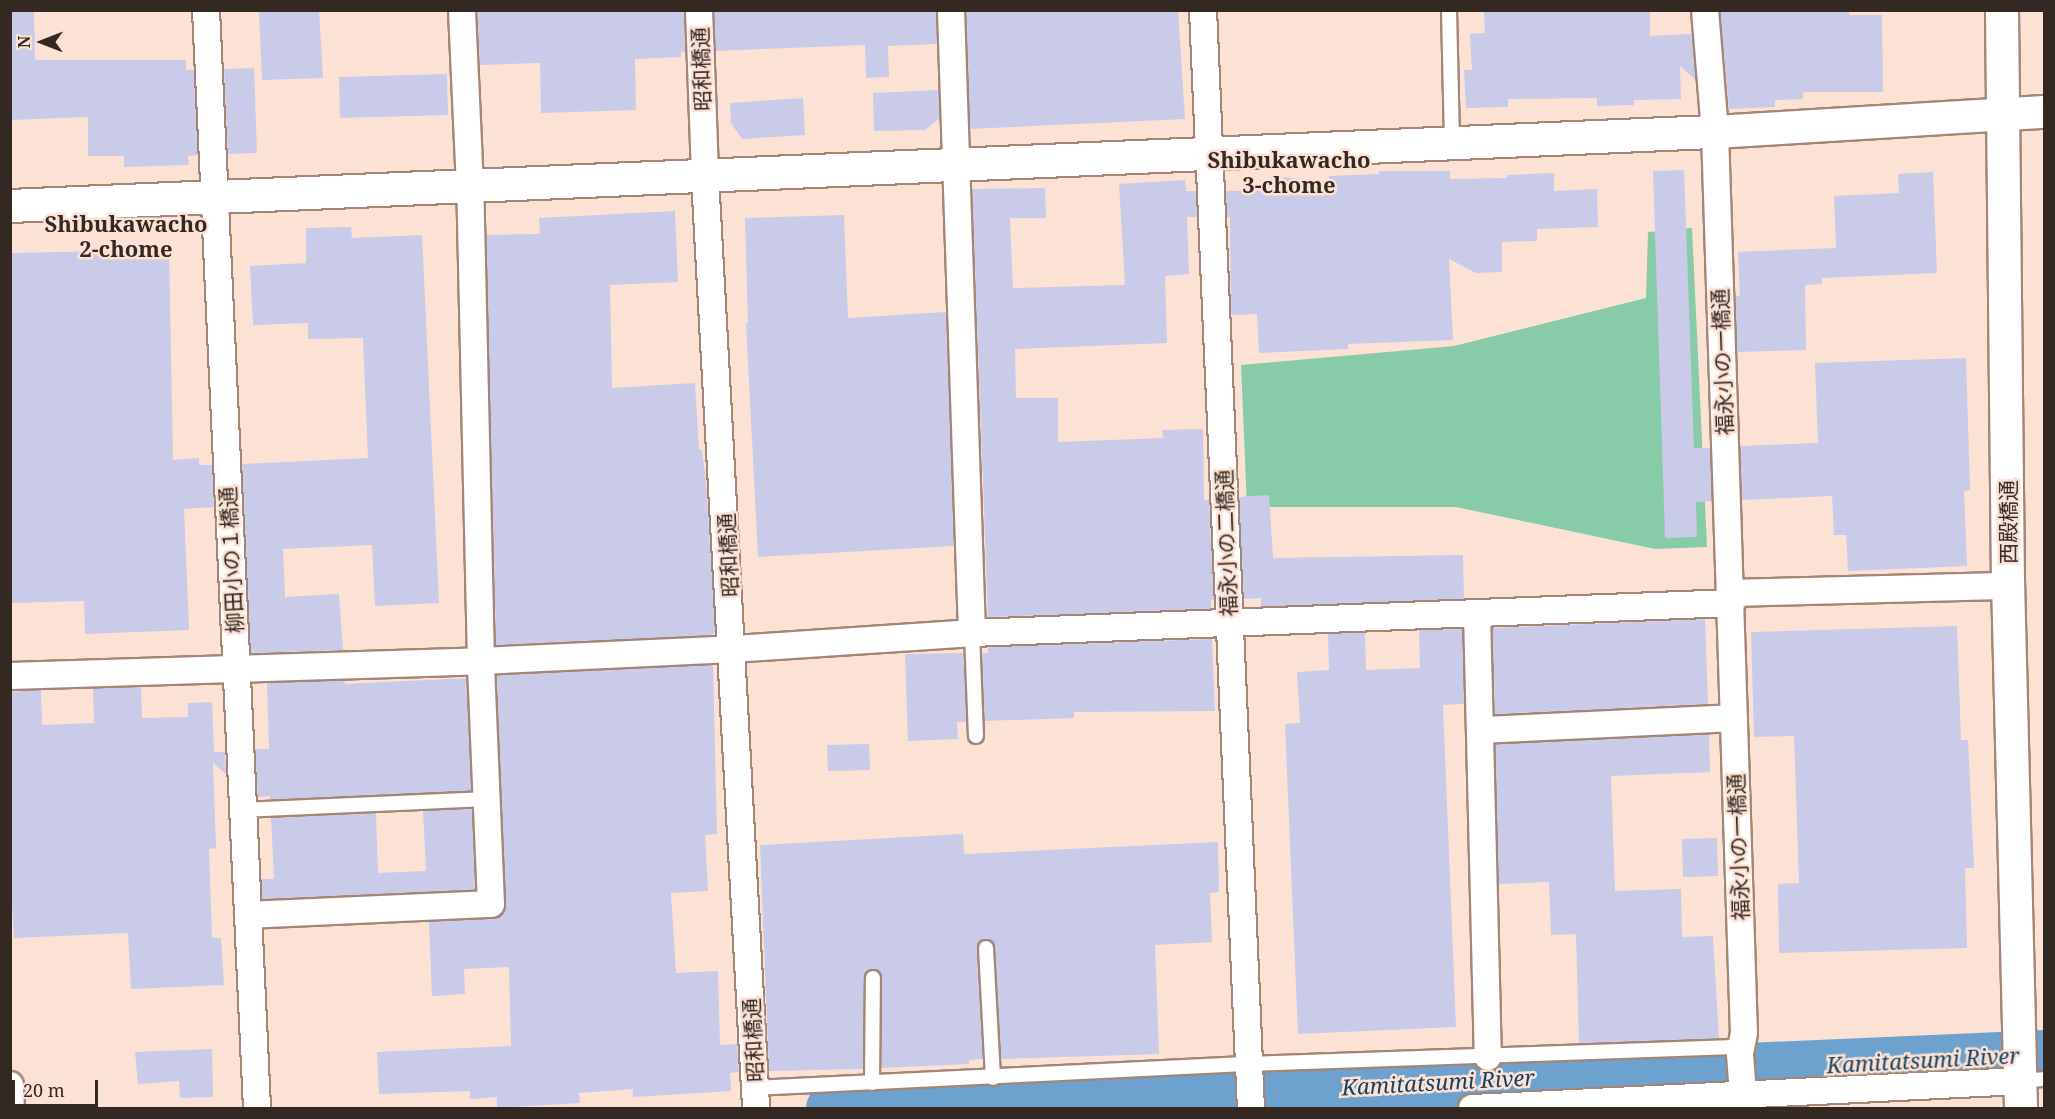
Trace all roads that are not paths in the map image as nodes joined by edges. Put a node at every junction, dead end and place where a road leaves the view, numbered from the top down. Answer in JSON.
{"nodes":[{"id":1,"x":206,"y":10,"type":"edge"},
{"id":2,"x":462,"y":10,"type":"edge"},
{"id":3,"x":699,"y":10,"type":"edge"},
{"id":4,"x":951,"y":10,"type":"edge"},
{"id":5,"x":1203,"y":10,"type":"edge"},
{"id":6,"x":1449,"y":10,"type":"edge"},
{"id":7,"x":1705,"y":10,"type":"edge"},
{"id":8,"x":2002,"y":10,"type":"edge"},
{"id":9,"x":2044,"y":112,"type":"edge"},
{"id":10,"x":2005,"y":114,"type":"junction"},
{"id":11,"x":1715,"y":132,"type":"junction"},
{"id":12,"x":1452,"y":144,"type":"junction"},
{"id":13,"x":1209,"y":155,"type":"junction"},
{"id":14,"x":957,"y":166,"type":"junction"},
{"id":15,"x":705,"y":177,"type":"junction"},
{"id":16,"x":470,"y":187,"type":"junction"},
{"id":17,"x":214,"y":198,"type":"junction"},
{"id":18,"x":10,"y":206,"type":"edge"},
{"id":19,"x":2008,"y":580,"type":"junction"},
{"id":20,"x":1730,"y":598,"type":"junction"},
{"id":21,"x":1477,"y":612,"type":"junction"},
{"id":22,"x":1230,"y":623,"type":"junction"},
{"id":23,"x":972,"y":633,"type":"junction"},
{"id":24,"x":733,"y":649,"type":"junction"},
{"id":25,"x":481,"y":661,"type":"junction"},
{"id":26,"x":236,"y":669,"type":"junction"},
{"id":27,"x":10,"y":676,"type":"edge"},
{"id":28,"x":1734,"y":718,"type":"junction"},
{"id":29,"x":1482,"y":730,"type":"junction"},
{"id":30,"x":976,"y":736,"type":"dead end"},
{"id":31,"x":486,"y":799,"type":"junction"},
{"id":32,"x":243,"y":810,"type":"junction"},
{"id":33,"x":248,"y":915,"type":"junction"},
{"id":34,"x":986,"y":948,"type":"dead end"},
{"id":35,"x":873,"y":978,"type":"dead end"},
{"id":36,"x":1741,"y":1051,"type":"junction"},
{"id":37,"x":1488,"y":1057,"type":"junction"},
{"id":38,"x":1248,"y":1070,"type":"junction"},
{"id":39,"x":993,"y":1078,"type":"junction"},
{"id":40,"x":872,"y":1083,"type":"junction"},
{"id":41,"x":2027,"y":1084,"type":"edge"},
{"id":42,"x":10,"y":1085,"type":"edge"},
{"id":43,"x":1743,"y":1094,"type":"edge"},
{"id":44,"x":756,"y":1099,"type":"edge"},
{"id":45,"x":11,"y":1108,"type":"edge"},
{"id":46,"x":257,"y":1108,"type":"edge"},
{"id":47,"x":1251,"y":1108,"type":"edge"},
{"id":48,"x":1472,"y":1108,"type":"edge"}],
"edges":[{"from":1,"to":17,"type":"street","name":"柳田小の１橋通"},
{"from":2,"to":16,"type":"street"},
{"from":3,"to":15,"type":"street","name":"昭和橋通"},
{"from":4,"to":14,"type":"street"},
{"from":5,"to":13,"type":"street","name":"福永小の二橋通"},
{"from":6,"to":12,"type":"lane"},
{"from":7,"to":11,"type":"street","name":"福永小の一橋通"},
{"from":8,"to":10,"type":"street","name":"西殿橋通"},
{"from":9,"to":10,"type":"street"},
{"from":10,"to":11,"type":"street"},
{"from":10,"to":19,"type":"street","name":"西殿橋通"},
{"from":11,"to":12,"type":"street"},
{"from":11,"to":20,"type":"street","name":"福永小の一橋通"},
{"from":12,"to":13,"type":"street"},
{"from":13,"to":14,"type":"street"},
{"from":13,"to":22,"type":"street","name":"福永小の二橋通"},
{"from":14,"to":15,"type":"street"},
{"from":14,"to":23,"type":"street"},
{"from":15,"to":16,"type":"street"},
{"from":15,"to":24,"type":"street","name":"昭和橋通"},
{"from":16,"to":17,"type":"street"},
{"from":16,"to":25,"type":"street"},
{"from":17,"to":18,"type":"street"},
{"from":17,"to":26,"type":"street","name":"柳田小の１橋通"},
{"from":19,"to":20,"type":"street"},
{"from":19,"to":41,"type":"street","name":"西殿橋通"},
{"from":20,"to":21,"type":"street"},
{"from":20,"to":28,"type":"street","name":"福永小の一橋通"},
{"from":21,"to":22,"type":"street"},
{"from":21,"to":29,"type":"street"},
{"from":22,"to":23,"type":"street"},
{"from":22,"to":38,"type":"street","name":"福永小の二橋通"},
{"from":23,"to":24,"type":"street"},
{"from":23,"to":30,"type":"lane"},
{"from":24,"to":25,"type":"street"},
{"from":24,"to":44,"type":"street","name":"昭和橋通"},
{"from":25,"to":26,"type":"street"},
{"from":25,"to":31,"type":"street"},
{"from":26,"to":27,"type":"street"},
{"from":26,"to":32,"type":"street","name":"柳田小の１橋通"},
{"from":28,"to":29,"type":"street"},
{"from":28,"to":36,"type":"street","name":"福永小の一橋通"},
{"from":29,"to":37,"type":"street"},
{"from":31,"to":32,"type":"lane"},
{"from":31,"to":33,"type":"street"},
{"from":32,"to":33,"type":"street","name":"柳田小の１橋通"},
{"from":33,"to":46,"type":"street","name":"柳田小の１橋通"},
{"from":34,"to":39,"type":"lane"},
{"from":35,"to":40,"type":"lane"},
{"from":36,"to":37,"type":"lane"},
{"from":36,"to":43,"type":"street","name":"福永小の一橋通"},
{"from":37,"to":38,"type":"lane"},
{"from":38,"to":39,"type":"lane"},
{"from":38,"to":47,"type":"street","name":"福永小の二橋通"},
{"from":39,"to":40,"type":"lane"},
{"from":40,"to":44,"type":"lane"},
{"from":41,"to":43,"type":"street"},
{"from":42,"to":45,"type":"street"},
{"from":43,"to":48,"type":"street"}]}
